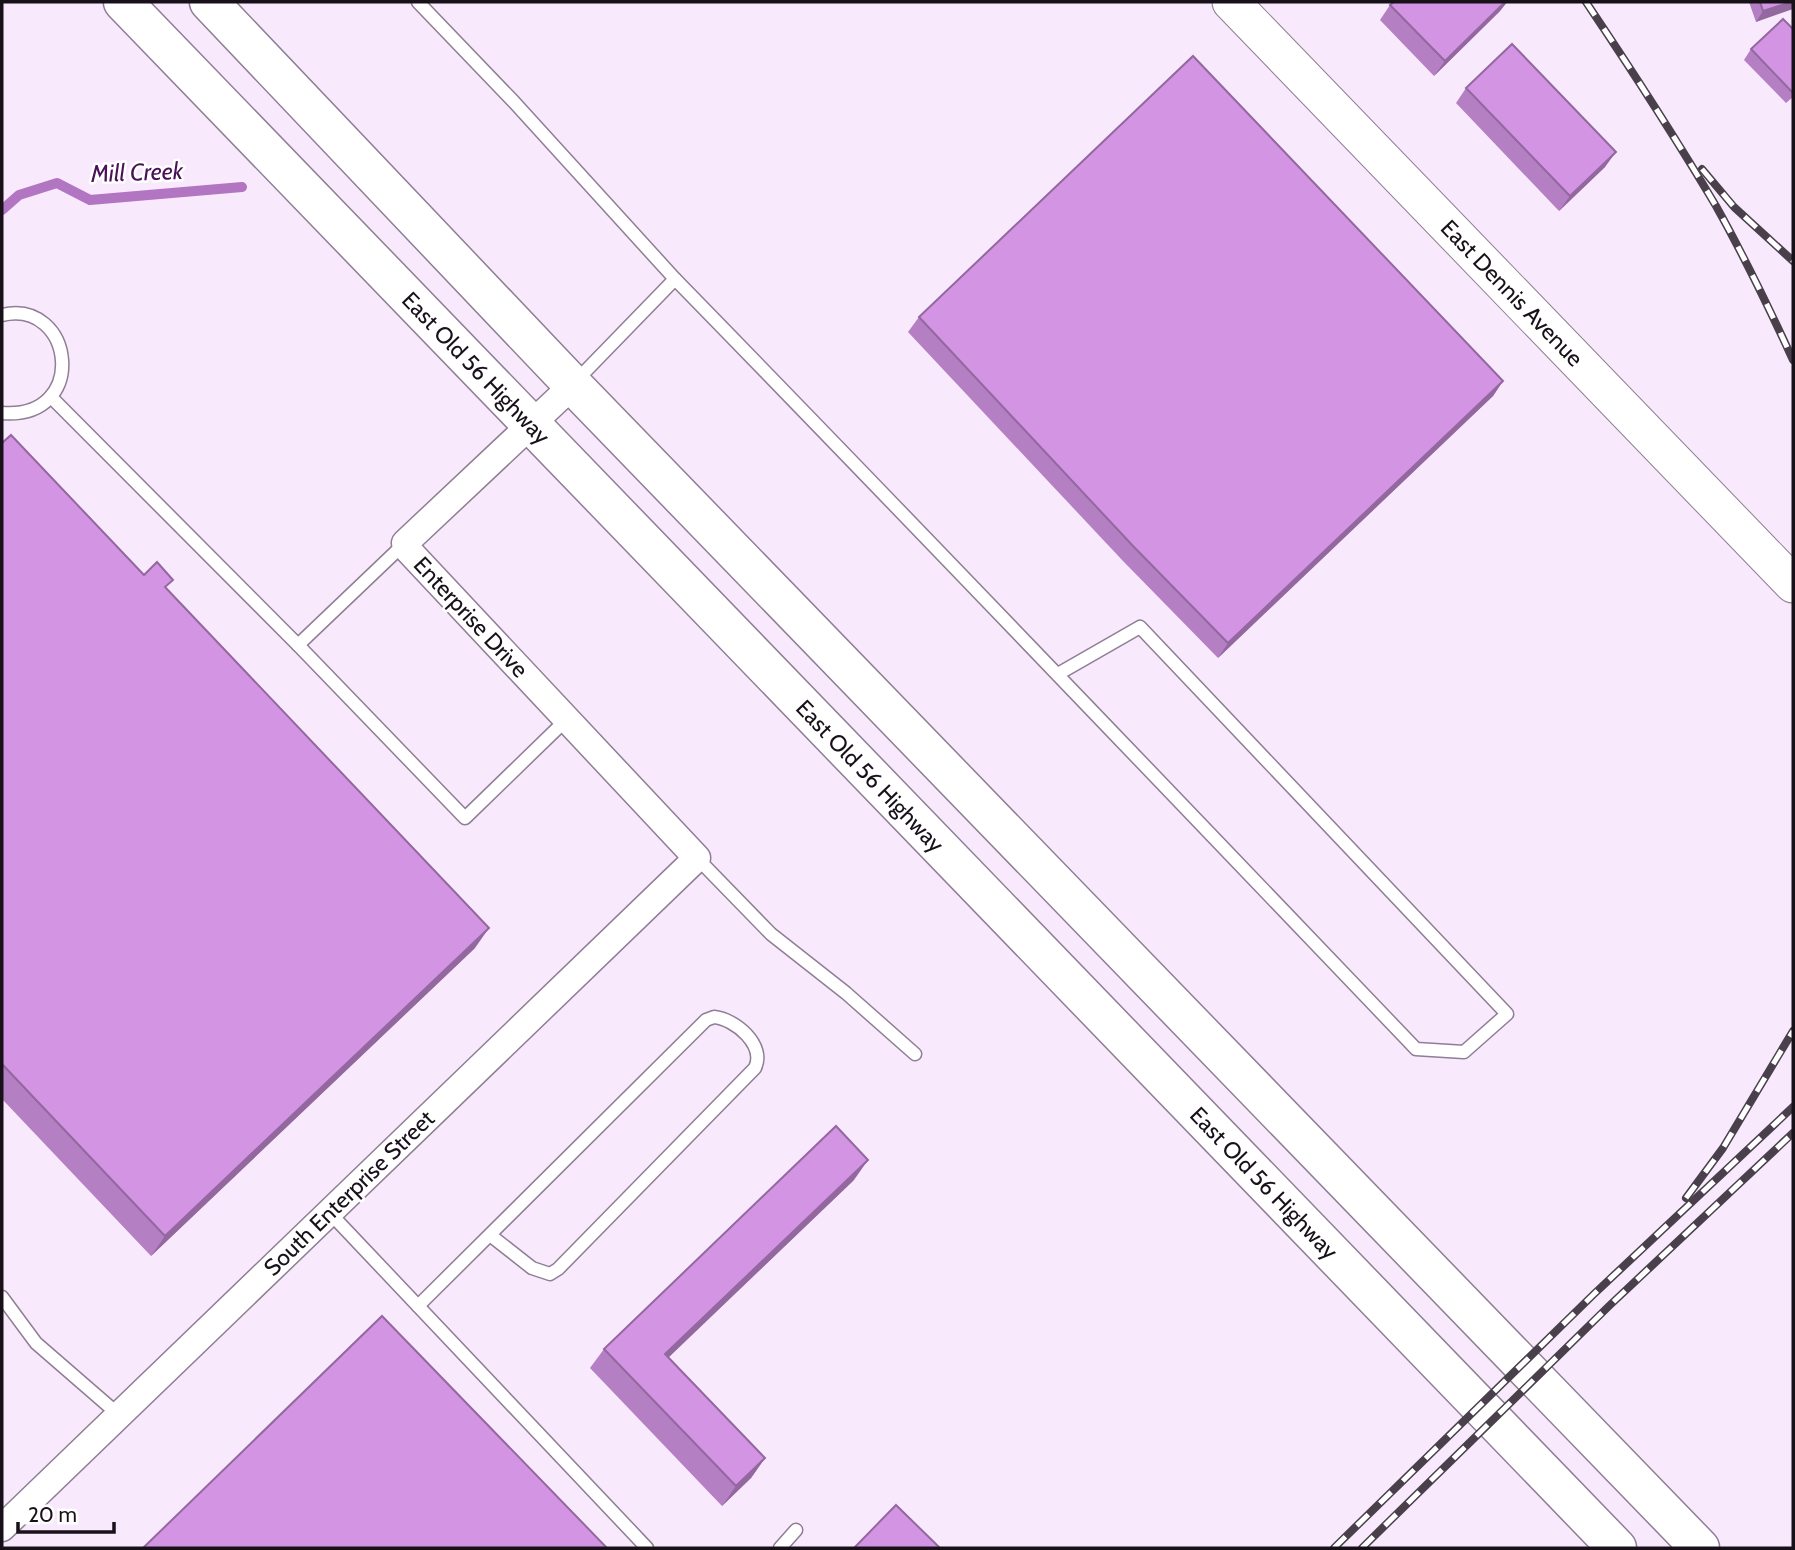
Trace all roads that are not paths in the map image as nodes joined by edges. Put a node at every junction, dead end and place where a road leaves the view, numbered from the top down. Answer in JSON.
{"nodes":[{"id":1,"x":123,"y":2,"type":"edge"},
{"id":2,"x":209,"y":2,"type":"edge"},
{"id":3,"x":418,"y":2,"type":"edge"},
{"id":4,"x":1231,"y":2,"type":"edge"},
{"id":5,"x":675,"y":279,"type":"junction"},
{"id":6,"x":2,"y":315,"type":"edge"},
{"id":7,"x":573,"y":385,"type":"junction"},
{"id":8,"x":51,"y":397,"type":"junction"},
{"id":9,"x":2,"y":413,"type":"edge"},
{"id":10,"x":531,"y":425,"type":"junction"},
{"id":11,"x":405,"y":542,"type":"junction"},
{"id":12,"x":1793,"y":584,"type":"edge"},
{"id":13,"x":298,"y":645,"type":"junction"},
{"id":14,"x":1058,"y":674,"type":"junction"},
{"id":15,"x":567,"y":719,"type":"junction"},
{"id":16,"x":697,"y":858,"type":"junction"},
{"id":17,"x":915,"y":1054,"type":"dead end"},
{"id":18,"x":329,"y":1212,"type":"junction"},
{"id":19,"x":490,"y":1235,"type":"junction"},
{"id":20,"x":2,"y":1297,"type":"edge"},
{"id":21,"x":418,"y":1306,"type":"junction"},
{"id":22,"x":119,"y":1415,"type":"junction"},
{"id":23,"x":2,"y":1528,"type":"edge"},
{"id":24,"x":796,"y":1530,"type":"dead end"},
{"id":25,"x":647,"y":1548,"type":"edge"},
{"id":26,"x":780,"y":1548,"type":"edge"},
{"id":27,"x":1617,"y":1548,"type":"edge"},
{"id":28,"x":1700,"y":1548,"type":"edge"}],
"edges":[{"from":1,"to":10,"type":"main road","name":"East Old 56 Highway"},
{"from":2,"to":7,"type":"main road"},
{"from":3,"to":5,"type":"lane"},
{"from":4,"to":12,"type":"street","name":"East Dennis Avenue"},
{"from":5,"to":7,"type":"lane"},
{"from":5,"to":14,"type":"lane"},
{"from":6,"to":8,"type":"lane"},
{"from":7,"to":10,"type":"street","name":"Enterprise Drive"},
{"from":7,"to":28,"type":"main road"},
{"from":8,"to":9,"type":"lane"},
{"from":8,"to":13,"type":"lane"},
{"from":10,"to":11,"type":"street","name":"Enterprise Drive"},
{"from":10,"to":27,"type":"main road","name":"East Old 56 Highway"},
{"from":11,"to":13,"type":"lane"},
{"from":11,"to":15,"type":"street","name":"Enterprise Drive"},
{"from":13,"to":15,"type":"lane"},
{"from":14,"to":14,"type":"lane"},
{"from":15,"to":16,"type":"street","name":"Enterprise Drive"},
{"from":16,"to":17,"type":"lane"},
{"from":16,"to":18,"type":"street","name":"South Enterprise Street"},
{"from":18,"to":21,"type":"lane"},
{"from":18,"to":22,"type":"street","name":"South Enterprise Street"},
{"from":19,"to":19,"type":"lane"},
{"from":19,"to":21,"type":"lane"},
{"from":20,"to":22,"type":"lane"},
{"from":21,"to":25,"type":"lane"},
{"from":22,"to":23,"type":"street","name":"South Enterprise Street"},
{"from":24,"to":26,"type":"lane"}]}
